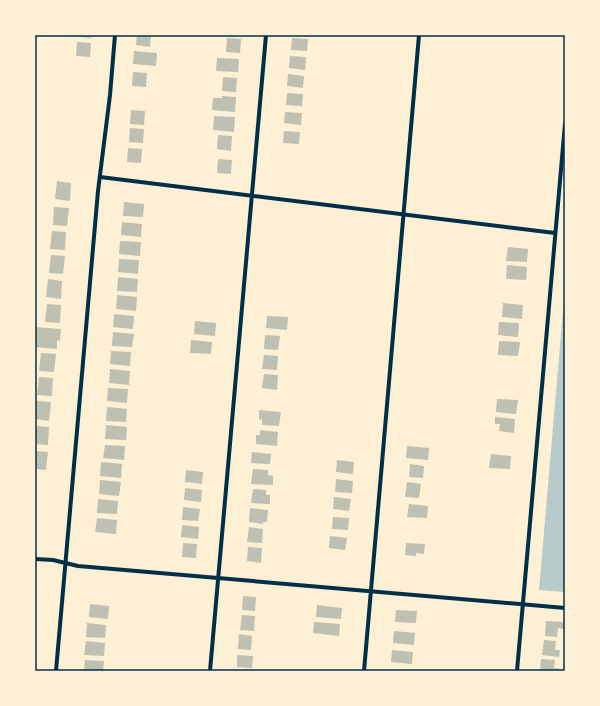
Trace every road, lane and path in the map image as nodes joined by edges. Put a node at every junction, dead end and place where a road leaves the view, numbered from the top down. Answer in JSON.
{"nodes":[{"id":1,"x":115,"y":35,"type":"edge"},
{"id":2,"x":266,"y":35,"type":"edge"},
{"id":3,"x":420,"y":35,"type":"edge"},
{"id":4,"x":565,"y":124,"type":"edge"},
{"id":5,"x":100,"y":177,"type":"junction"},
{"id":6,"x":252,"y":197,"type":"junction"},
{"id":7,"x":404,"y":215,"type":"junction"},
{"id":8,"x":555,"y":233,"type":"junction"},
{"id":9,"x":35,"y":559,"type":"edge"},
{"id":10,"x":66,"y":563,"type":"junction"},
{"id":11,"x":219,"y":578,"type":"junction"},
{"id":12,"x":371,"y":591,"type":"junction"},
{"id":13,"x":523,"y":604,"type":"junction"},
{"id":14,"x":565,"y":608,"type":"edge"},
{"id":15,"x":56,"y":671,"type":"edge"},
{"id":16,"x":210,"y":671,"type":"edge"},
{"id":17,"x":364,"y":671,"type":"edge"},
{"id":18,"x":517,"y":671,"type":"edge"}],
"edges":[{"from":1,"to":5,"type":"street"},
{"from":2,"to":6,"type":"street"},
{"from":3,"to":7,"type":"street"},
{"from":4,"to":8,"type":"street"},
{"from":5,"to":6,"type":"street"},
{"from":5,"to":10,"type":"street"},
{"from":6,"to":7,"type":"street"},
{"from":6,"to":11,"type":"street"},
{"from":7,"to":8,"type":"street"},
{"from":7,"to":12,"type":"street"},
{"from":8,"to":13,"type":"street"},
{"from":9,"to":10,"type":"street"},
{"from":10,"to":11,"type":"street"},
{"from":10,"to":15,"type":"street"},
{"from":11,"to":12,"type":"street"},
{"from":11,"to":16,"type":"street"},
{"from":12,"to":13,"type":"street"},
{"from":12,"to":17,"type":"street"},
{"from":13,"to":14,"type":"street"},
{"from":13,"to":18,"type":"street"}]}
